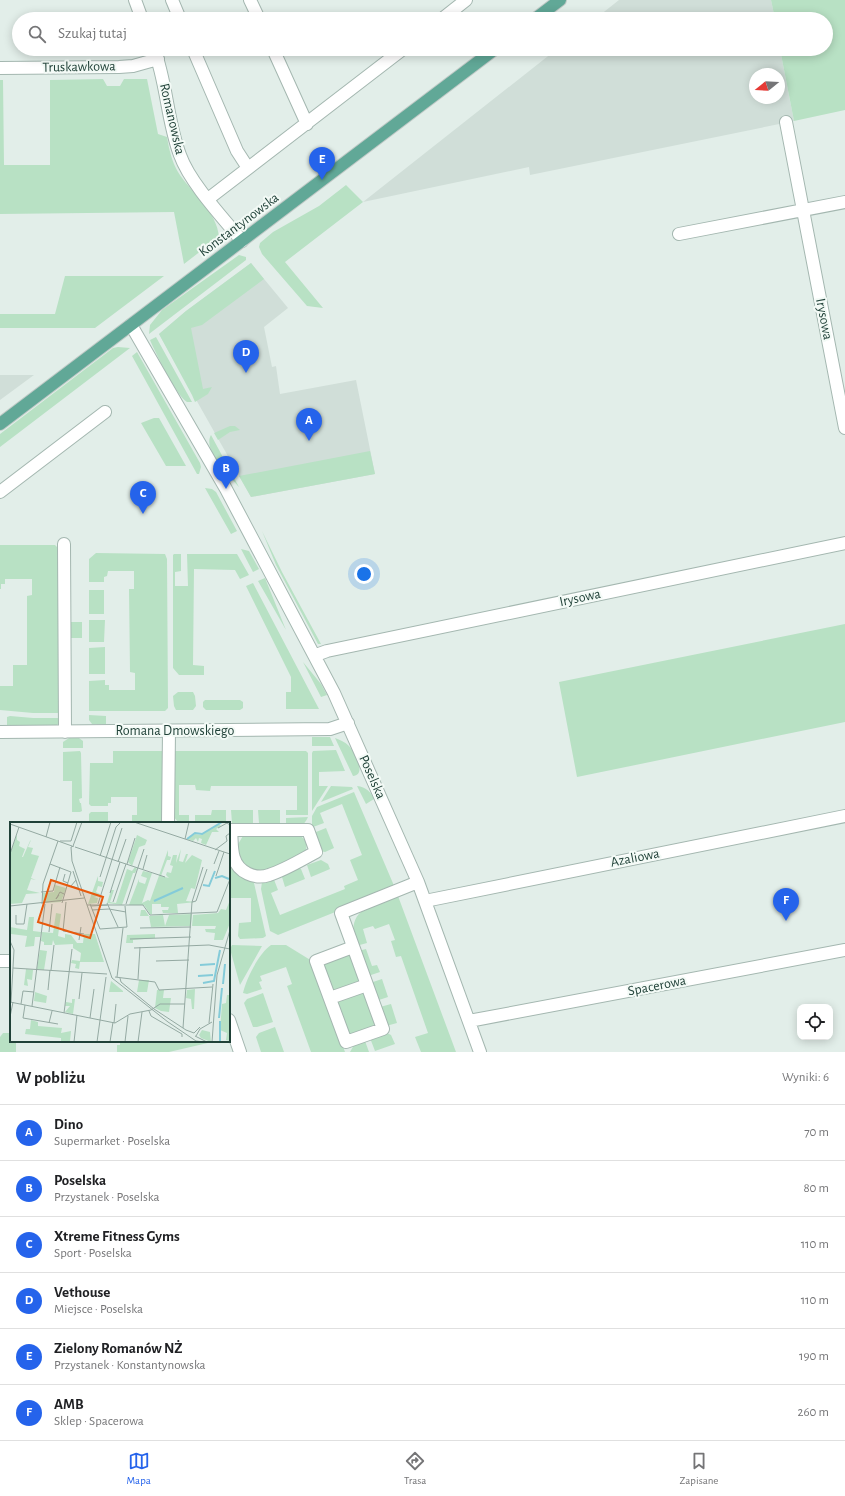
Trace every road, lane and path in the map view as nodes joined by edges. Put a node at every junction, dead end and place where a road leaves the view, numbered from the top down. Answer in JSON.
{"nodes":[{"id":1,"x":135,"y":0,"type":"edge"},
{"id":2,"x":172,"y":0,"type":"edge"},
{"id":3,"x":250,"y":0,"type":"edge"},
{"id":4,"x":466,"y":0,"type":"edge"},
{"id":5,"x":560,"y":0,"type":"edge"},
{"id":6,"x":139,"y":12,"type":"edge"},
{"id":7,"x":177,"y":12,"type":"edge"},
{"id":8,"x":256,"y":12,"type":"edge"},
{"id":9,"x":451,"y":12,"type":"edge"},
{"id":10,"x":544,"y":12,"type":"edge"},
{"id":11,"x":152,"y":56,"type":"edge"},
{"id":12,"x":156,"y":56,"type":"edge"},
{"id":13,"x":196,"y":56,"type":"edge"},
{"id":14,"x":276,"y":56,"type":"edge"},
{"id":15,"x":395,"y":56,"type":"edge"},
{"id":16,"x":486,"y":56,"type":"edge"},
{"id":17,"x":0,"y":68,"type":"edge"},
{"id":18,"x":786,"y":122,"type":"dead end"},
{"id":19,"x":307,"y":124,"type":"junction"},
{"id":20,"x":248,"y":168,"type":"junction"},
{"id":21,"x":208,"y":199,"type":"junction"},
{"id":22,"x":845,"y":202,"type":"edge"},
{"id":23,"x":803,"y":210,"type":"junction"},
{"id":24,"x":679,"y":234,"type":"dead end"},
{"id":25,"x":242,"y":241,"type":"junction"},
{"id":26,"x":131,"y":325,"type":"junction"},
{"id":27,"x":105,"y":412,"type":"dead end"},
{"id":28,"x":0,"y":424,"type":"edge"},
{"id":29,"x":845,"y":428,"type":"edge"},
{"id":30,"x":0,"y":492,"type":"edge"},
{"id":31,"x":845,"y":542,"type":"edge"},
{"id":32,"x":64,"y":544,"type":"dead end"},
{"id":33,"x":316,"y":655,"type":"junction"},
{"id":34,"x":348,"y":723,"type":"junction"},
{"id":35,"x":169,"y":731,"type":"junction"},
{"id":36,"x":0,"y":732,"type":"edge"},
{"id":37,"x":66,"y":732,"type":"junction"},
{"id":38,"x":845,"y":816,"type":"edge"},
{"id":39,"x":168,"y":822,"type":"edge"},
{"id":40,"x":230,"y":830,"type":"edge"},
{"id":41,"x":418,"y":882,"type":"junction"},
{"id":42,"x":425,"y":901,"type":"junction"},
{"id":43,"x":353,"y":947,"type":"junction"},
{"id":44,"x":845,"y":950,"type":"edge"},
{"id":45,"x":367,"y":985,"type":"junction"},
{"id":46,"x":330,"y":998,"type":"junction"},
{"id":47,"x":469,"y":1021,"type":"junction"},
{"id":48,"x":230,"y":1023,"type":"edge"},
{"id":49,"x":240,"y":1052,"type":"edge"},
{"id":50,"x":480,"y":1052,"type":"edge"}],
"edges":[{"from":1,"to":6,"type":"street"},
{"from":2,"to":7,"type":"street"},
{"from":3,"to":8,"type":"street"},
{"from":4,"to":9,"type":"street"},
{"from":5,"to":10,"type":"main road"},
{"from":11,"to":17,"type":"street","name":"Truskawkowa"},
{"from":12,"to":21,"type":"street","name":"Romanowska"},
{"from":13,"to":20,"type":"street"},
{"from":14,"to":19,"type":"street"},
{"from":15,"to":19,"type":"street"},
{"from":16,"to":25,"type":"main road","name":"Konstantynowska"},
{"from":18,"to":23,"type":"street","name":"Irysowa"},
{"from":19,"to":20,"type":"street"},
{"from":20,"to":21,"type":"street"},
{"from":21,"to":25,"type":"street","name":"Romanowska"},
{"from":22,"to":23,"type":"street"},
{"from":23,"to":24,"type":"street"},
{"from":23,"to":29,"type":"street","name":"Irysowa"},
{"from":25,"to":26,"type":"main road","name":"Konstantynowska"},
{"from":26,"to":28,"type":"main road","name":"Konstantynowska"},
{"from":26,"to":33,"type":"street","name":"Poselska"},
{"from":27,"to":30,"type":"street"},
{"from":31,"to":33,"type":"street","name":"Irysowa"},
{"from":32,"to":37,"type":"street"},
{"from":33,"to":34,"type":"street","name":"Poselska"},
{"from":34,"to":35,"type":"street","name":"Romana Dmowskiego"},
{"from":34,"to":41,"type":"street","name":"Poselska"},
{"from":35,"to":37,"type":"street","name":"Romana Dmowskiego"},
{"from":35,"to":39,"type":"street"},
{"from":36,"to":37,"type":"street","name":"Romana Dmowskiego"},
{"from":38,"to":42,"type":"street","name":"Azaliowa"},
{"from":40,"to":40,"type":"street"},
{"from":41,"to":42,"type":"street","name":"Poselska"},
{"from":41,"to":43,"type":"street"},
{"from":42,"to":47,"type":"street","name":"Poselska"},
{"from":43,"to":45,"type":"street"},
{"from":43,"to":46,"type":"street"},
{"from":44,"to":47,"type":"street","name":"Spacerowa"},
{"from":45,"to":46,"type":"street"},
{"from":45,"to":46,"type":"street"},
{"from":47,"to":50,"type":"street","name":"Poselska"},
{"from":48,"to":49,"type":"street"}]}
